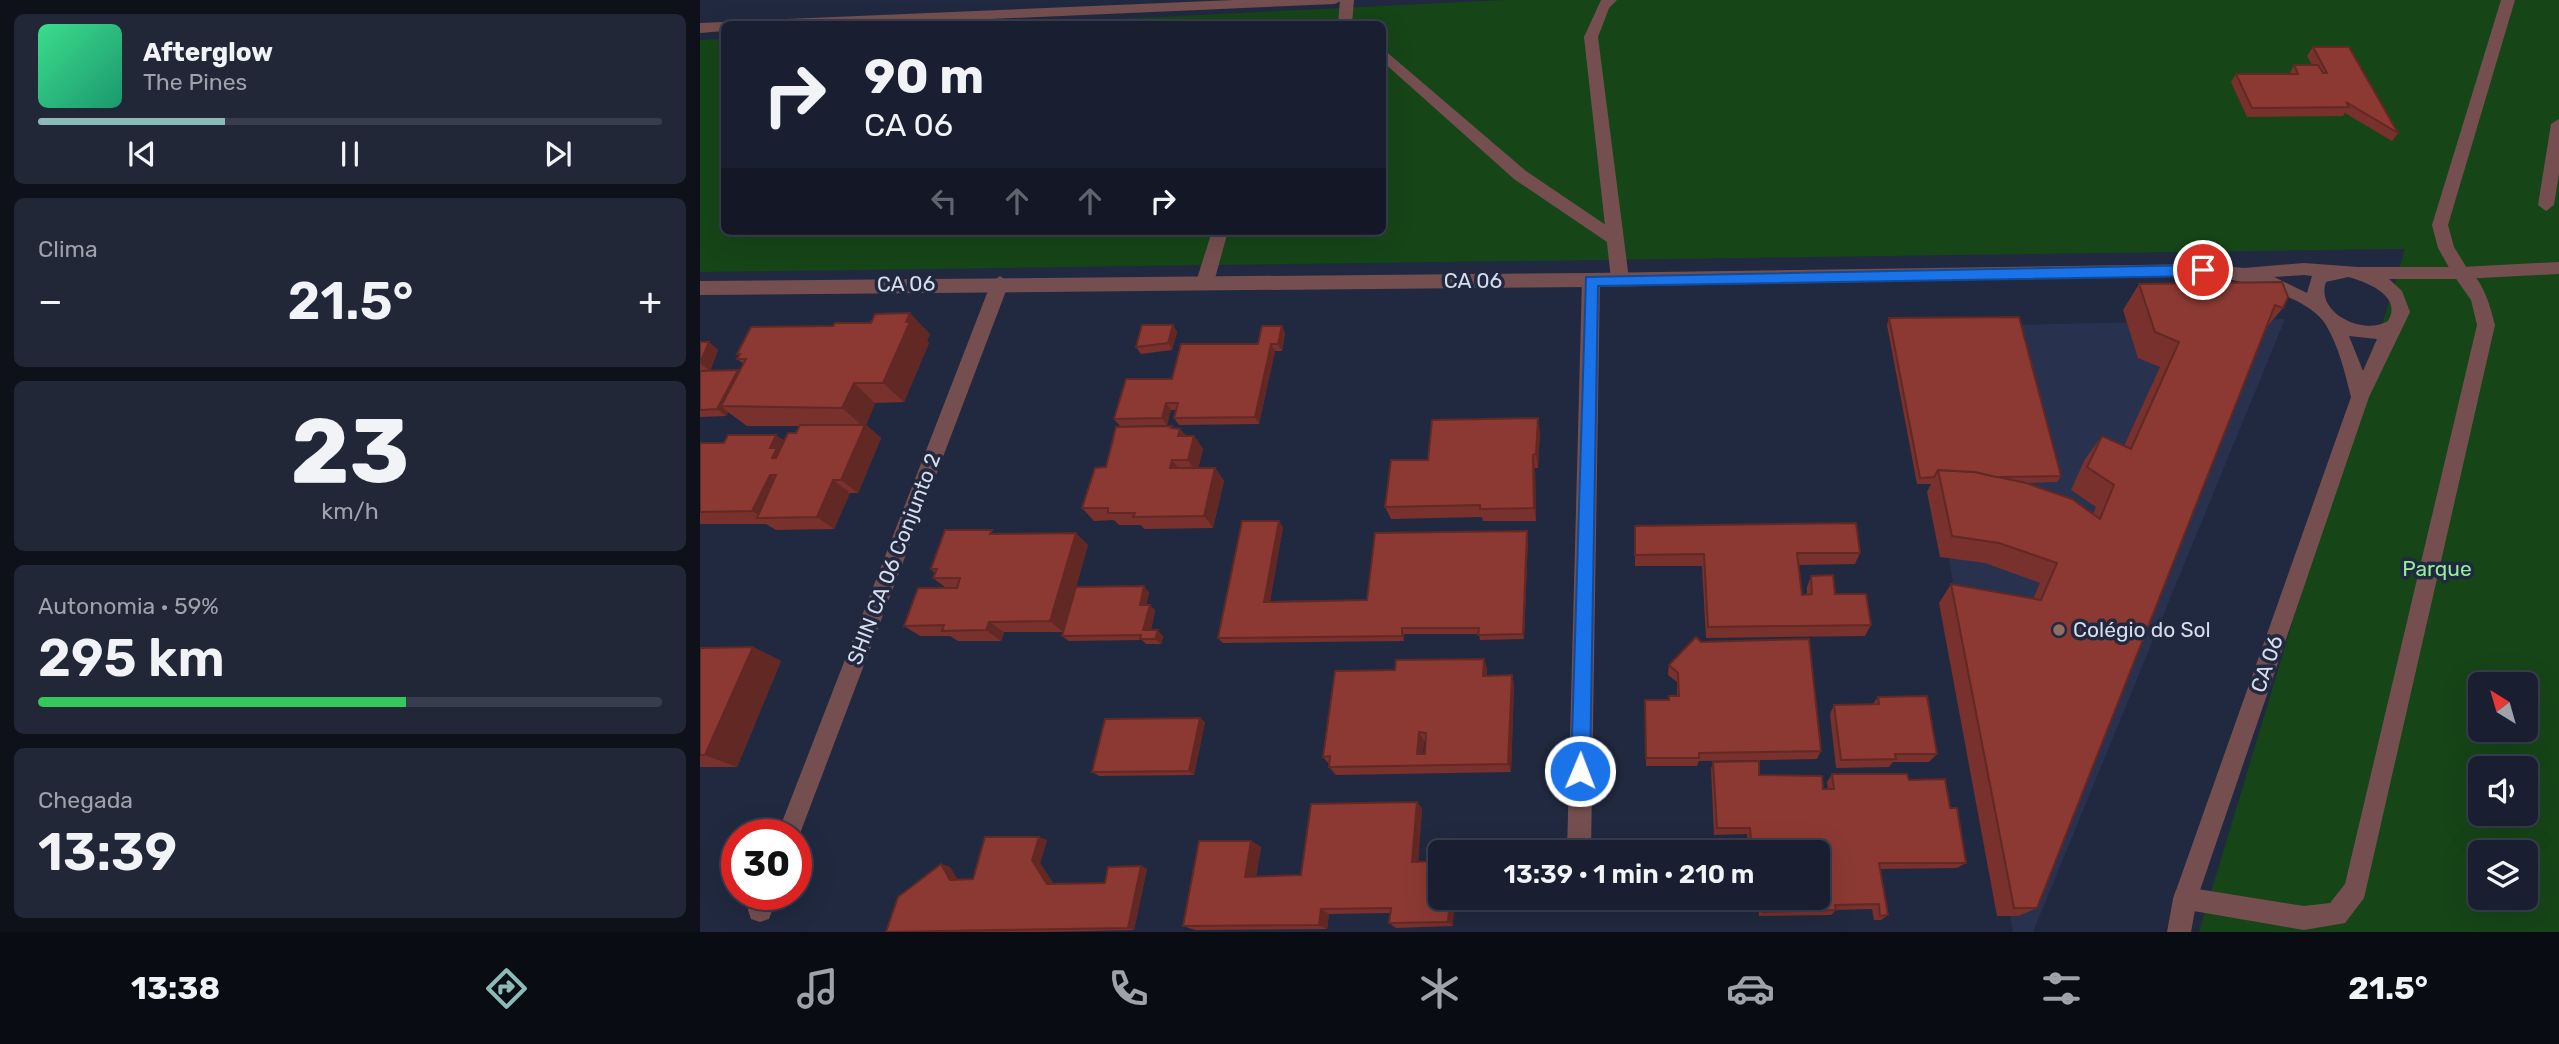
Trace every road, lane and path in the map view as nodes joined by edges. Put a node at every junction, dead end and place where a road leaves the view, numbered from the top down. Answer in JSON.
{"nodes":[{"id":1,"x":1335,"y":0,"type":"edge"},
{"id":2,"x":1347,"y":0,"type":"edge"},
{"id":3,"x":1610,"y":0,"type":"edge"},
{"id":4,"x":2508,"y":0,"type":"edge"},
{"id":5,"x":1258,"y":6,"type":"edge"},
{"id":6,"x":865,"y":21,"type":"edge"},
{"id":7,"x":1345,"y":21,"type":"edge"},
{"id":8,"x":721,"y":27,"type":"edge"},
{"id":9,"x":700,"y":28,"type":"edge"},
{"id":10,"x":1386,"y":57,"type":"edge"},
{"id":11,"x":2559,"y":124,"type":"edge"},
{"id":12,"x":2546,"y":205,"type":"dead end"},
{"id":13,"x":1219,"y":235,"type":"edge"},
{"id":14,"x":1616,"y":240,"type":"junction"},
{"id":15,"x":2559,"y":268,"type":"edge"},
{"id":16,"x":2329,"y":272,"type":"junction"},
{"id":17,"x":2358,"y":272,"type":"junction"},
{"id":18,"x":2460,"y":272,"type":"junction"},
{"id":19,"x":2245,"y":273,"type":"junction"},
{"id":20,"x":1620,"y":279,"type":"junction"},
{"id":21,"x":1591,"y":281,"type":"junction"},
{"id":22,"x":1205,"y":282,"type":"junction"},
{"id":23,"x":1000,"y":283,"type":"junction"},
{"id":24,"x":700,"y":288,"type":"edge"},
{"id":25,"x":2327,"y":315,"type":"junction"},
{"id":26,"x":2391,"y":328,"type":"junction"},
{"id":27,"x":2360,"y":397,"type":"junction"},
{"id":28,"x":795,"y":819,"type":"edge"},
{"id":29,"x":1578,"y":840,"type":"edge"},
{"id":30,"x":2185,"y":899,"type":"junction"},
{"id":31,"x":2179,"y":932,"type":"edge"}],
"edges":[{"from":1,"to":5,"type":"street"},
{"from":2,"to":7,"type":"street"},
{"from":3,"to":14,"type":"street"},
{"from":4,"to":18,"type":"street"},
{"from":5,"to":6,"type":"street"},
{"from":8,"to":9,"type":"street"},
{"from":10,"to":14,"type":"street"},
{"from":11,"to":12,"type":"street"},
{"from":13,"to":22,"type":"street"},
{"from":14,"to":20,"type":"street"},
{"from":15,"to":18,"type":"street"},
{"from":16,"to":17,"type":"street","name":"CA 06"},
{"from":16,"to":19,"type":"street","name":"CA 06"},
{"from":16,"to":25,"type":"street"},
{"from":17,"to":18,"type":"street"},
{"from":17,"to":26,"type":"street","name":"CA 06"},
{"from":18,"to":30,"type":"street"},
{"from":19,"to":20,"type":"street","name":"CA 06"},
{"from":19,"to":25,"type":"street","name":"CA 06"},
{"from":20,"to":21,"type":"street","name":"CA 06"},
{"from":21,"to":22,"type":"street","name":"CA 06"},
{"from":21,"to":29,"type":"street"},
{"from":22,"to":23,"type":"street","name":"CA 06"},
{"from":23,"to":24,"type":"street","name":"CA 06"},
{"from":23,"to":28,"type":"street","name":"SHIN CA 06 Conjunto 2"},
{"from":25,"to":26,"type":"street","name":"CA 06"},
{"from":25,"to":27,"type":"street"},
{"from":26,"to":27,"type":"street","name":"CA 06"},
{"from":27,"to":30,"type":"street","name":"CA 06"},
{"from":30,"to":31,"type":"street","name":"CA 06"}]}
